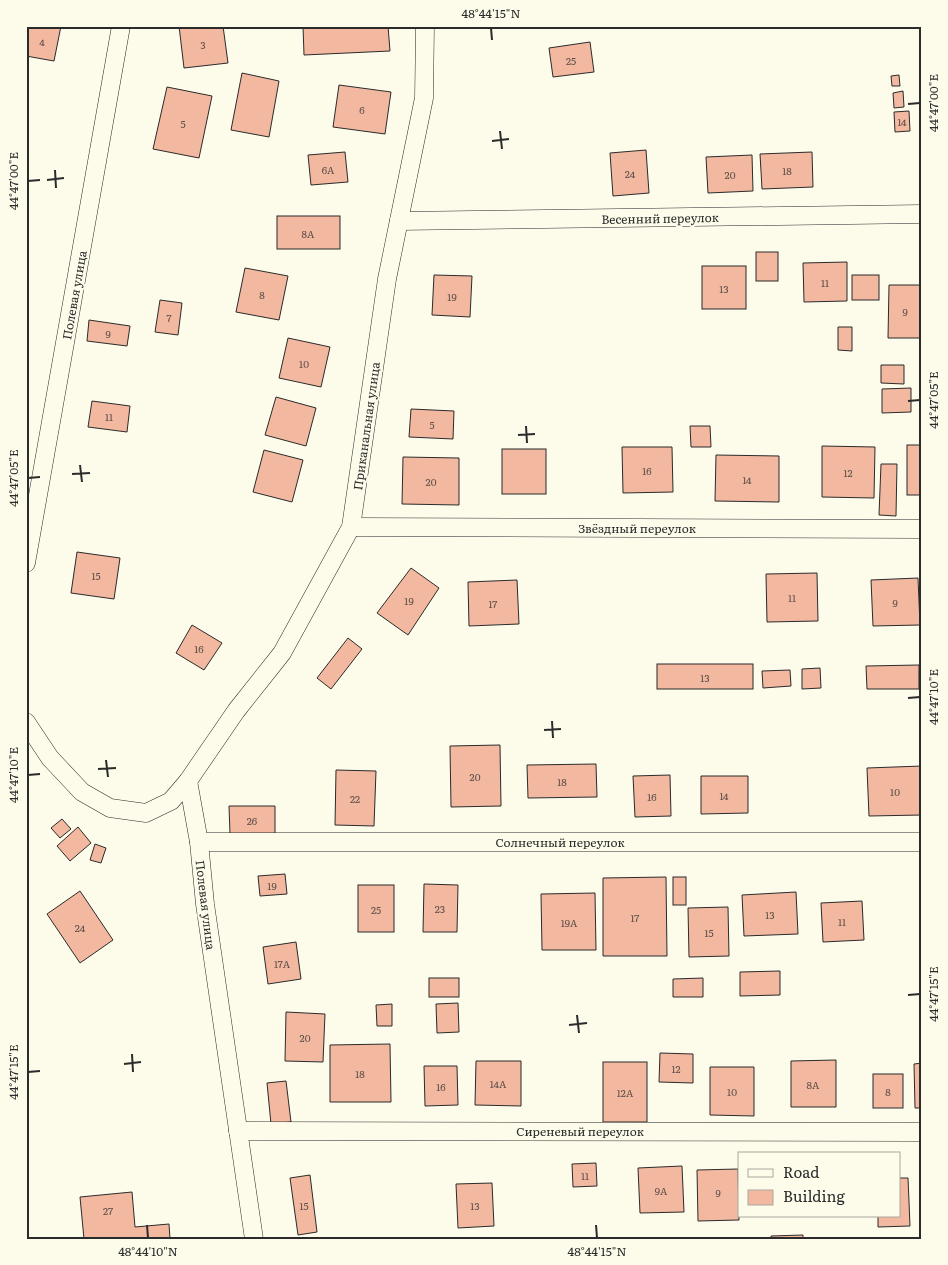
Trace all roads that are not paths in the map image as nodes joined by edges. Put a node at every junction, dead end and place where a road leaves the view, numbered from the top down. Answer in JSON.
{"nodes":[{"id":1,"x":121,"y":26,"type":"edge"},
{"id":2,"x":425,"y":26,"type":"edge"},
{"id":3,"x":922,"y":214,"type":"edge"},
{"id":4,"x":399,"y":221,"type":"junction"},
{"id":5,"x":351,"y":527,"type":"junction"},
{"id":6,"x":922,"y":529,"type":"edge"},
{"id":7,"x":26,"y":563,"type":"edge"},
{"id":8,"x":26,"y":722,"type":"edge"},
{"id":9,"x":188,"y":781,"type":"junction"},
{"id":10,"x":199,"y":842,"type":"junction"},
{"id":11,"x":922,"y":842,"type":"edge"},
{"id":12,"x":238,"y":1131,"type":"junction"},
{"id":13,"x":922,"y":1132,"type":"edge"},
{"id":14,"x":254,"y":1239,"type":"edge"}],
"edges":[{"from":1,"to":7,"type":"street","name":"Полевая улица"},
{"from":2,"to":4,"type":"street","name":"Приканальная улица"},
{"from":3,"to":4,"type":"street","name":"Весенний переулок"},
{"from":4,"to":5,"type":"street","name":"Приканальная улица"},
{"from":5,"to":6,"type":"street","name":"Звёздный переулок"},
{"from":5,"to":9,"type":"street","name":"Приканальная улица"},
{"from":8,"to":9,"type":"street"},
{"from":9,"to":10,"type":"street","name":"Полевая улица"},
{"from":10,"to":11,"type":"street","name":"Солнечный переулок"},
{"from":10,"to":12,"type":"street","name":"Полевая улица"},
{"from":12,"to":13,"type":"street","name":"Сиреневый переулок"},
{"from":12,"to":14,"type":"street","name":"Полевая улица"}]}
